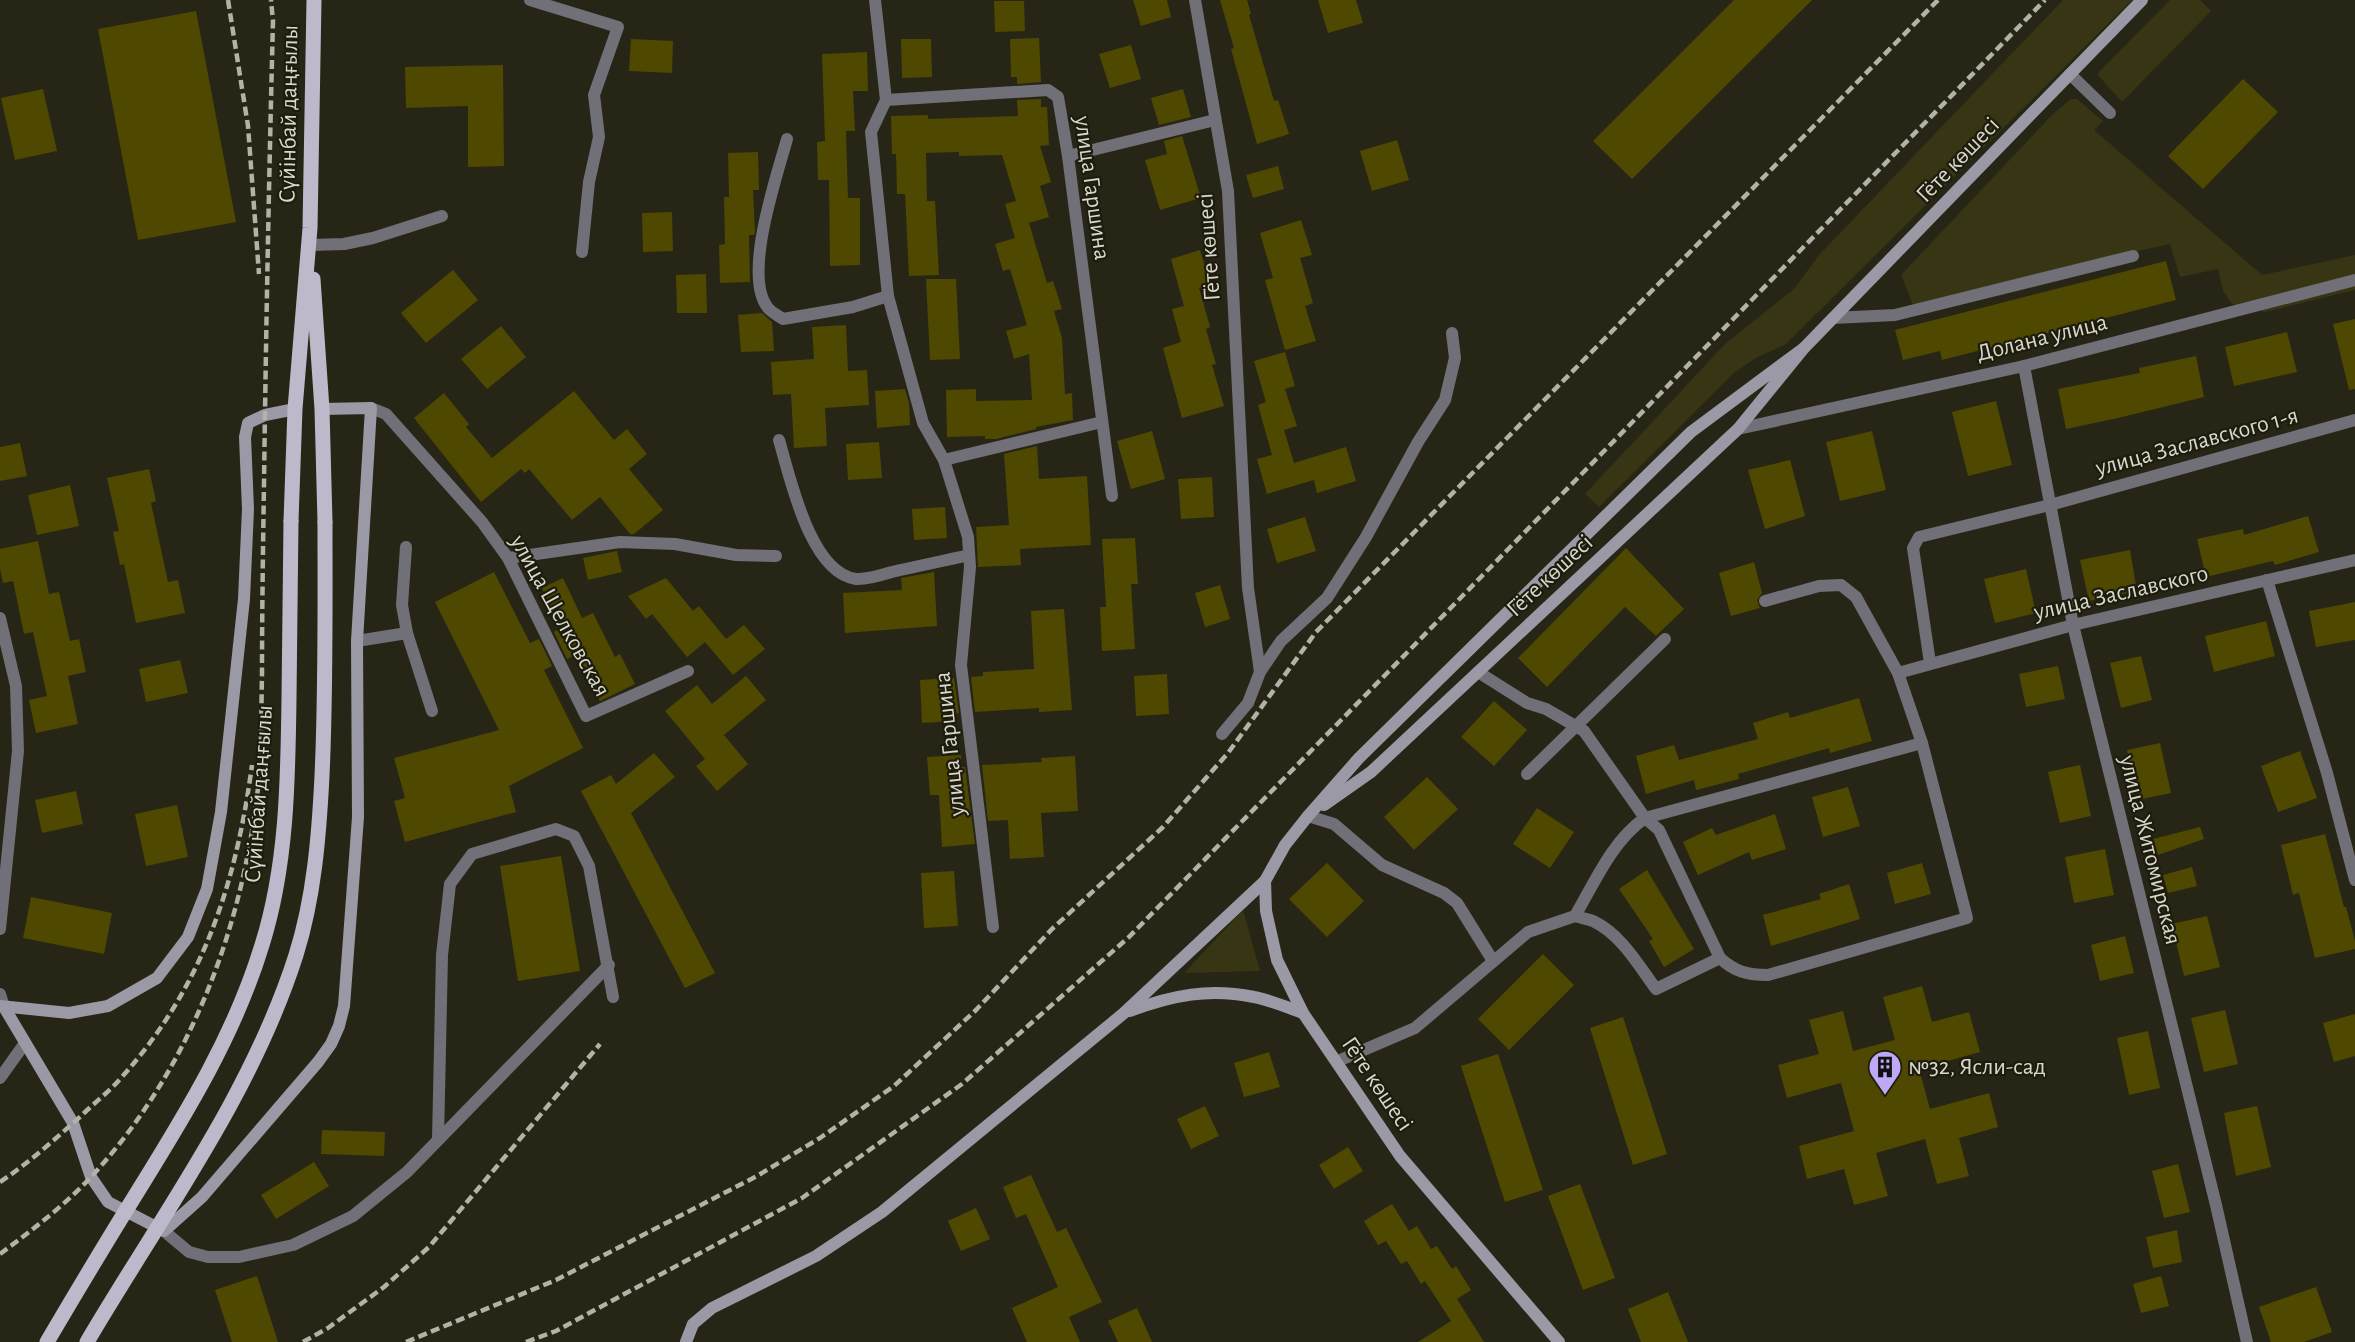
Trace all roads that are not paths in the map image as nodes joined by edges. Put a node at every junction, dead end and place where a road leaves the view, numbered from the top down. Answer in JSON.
{"nodes":[{"id":1,"x":314,"y":0,"type":"edge"},
{"id":2,"x":530,"y":0,"type":"edge"},
{"id":3,"x":875,"y":0,"type":"edge"},
{"id":4,"x":1195,"y":0,"type":"edge"},
{"id":5,"x":2142,"y":0,"type":"edge"},
{"id":6,"x":2070,"y":75,"type":"junction"},
{"id":7,"x":886,"y":100,"type":"junction"},
{"id":8,"x":2110,"y":113,"type":"dead end"},
{"id":9,"x":1215,"y":120,"type":"junction"},
{"id":10,"x":787,"y":139,"type":"dead end"},
{"id":11,"x":1068,"y":156,"type":"junction"},
{"id":12,"x":442,"y":216,"type":"dead end"},
{"id":13,"x":310,"y":228,"type":"junction"},
{"id":14,"x":311,"y":245,"type":"junction"},
{"id":15,"x":582,"y":252,"type":"dead end"},
{"id":16,"x":2133,"y":256,"type":"dead end"},
{"id":17,"x":2355,"y":280,"type":"edge"},
{"id":18,"x":888,"y":296,"type":"junction"},
{"id":19,"x":1833,"y":318,"type":"junction"},
{"id":20,"x":1452,"y":333,"type":"dead end"},
{"id":21,"x":1804,"y":348,"type":"junction"},
{"id":22,"x":2024,"y":366,"type":"junction"},
{"id":23,"x":371,"y":408,"type":"junction"},
{"id":24,"x":295,"y":409,"type":"junction"},
{"id":25,"x":322,"y":409,"type":"junction"},
{"id":26,"x":2355,"y":420,"type":"edge"},
{"id":27,"x":1102,"y":422,"type":"junction"},
{"id":28,"x":1738,"y":429,"type":"junction"},
{"id":29,"x":779,"y":440,"type":"dead end"},
{"id":30,"x":944,"y":460,"type":"junction"},
{"id":31,"x":1112,"y":496,"type":"dead end"},
{"id":32,"x":2050,"y":505,"type":"junction"},
{"id":33,"x":406,"y":546,"type":"dead end"},
{"id":34,"x":969,"y":555,"type":"junction"},
{"id":35,"x":777,"y":556,"type":"dead end"},
{"id":36,"x":508,"y":558,"type":"junction"},
{"id":37,"x":2355,"y":560,"type":"edge"},
{"id":38,"x":2267,"y":580,"type":"junction"},
{"id":39,"x":1765,"y":601,"type":"dead end"},
{"id":40,"x":0,"y":618,"type":"edge"},
{"id":41,"x":2073,"y":625,"type":"junction"},
{"id":42,"x":407,"y":633,"type":"junction"},
{"id":43,"x":1665,"y":639,"type":"dead end"},
{"id":44,"x":357,"y":641,"type":"junction"},
{"id":45,"x":1930,"y":663,"type":"junction"},
{"id":46,"x":688,"y":672,"type":"dead end"},
{"id":47,"x":1260,"y":672,"type":"junction"},
{"id":48,"x":1478,"y":672,"type":"junction"},
{"id":49,"x":1898,"y":673,"type":"junction"},
{"id":50,"x":432,"y":711,"type":"dead end"},
{"id":51,"x":1575,"y":726,"type":"junction"},
{"id":52,"x":1222,"y":734,"type":"dead end"},
{"id":53,"x":1922,"y":743,"type":"junction"},
{"id":54,"x":1527,"y":774,"type":"dead end"},
{"id":55,"x":1308,"y":816,"type":"junction"},
{"id":56,"x":1645,"y":818,"type":"junction"},
{"id":57,"x":2355,"y":880,"type":"edge"},
{"id":58,"x":1265,"y":881,"type":"junction"},
{"id":59,"x":1575,"y":916,"type":"junction"},
{"id":60,"x":993,"y":927,"type":"dead end"},
{"id":61,"x":0,"y":929,"type":"edge"},
{"id":62,"x":1720,"y":958,"type":"junction"},
{"id":63,"x":1493,"y":961,"type":"junction"},
{"id":64,"x":609,"y":965,"type":"junction"},
{"id":65,"x":613,"y":997,"type":"dead end"},
{"id":66,"x":1,"y":1002,"type":"edge"},
{"id":67,"x":1124,"y":1013,"type":"junction"},
{"id":68,"x":1303,"y":1013,"type":"junction"},
{"id":69,"x":25,"y":1043,"type":"junction"},
{"id":70,"x":1338,"y":1061,"type":"junction"},
{"id":71,"x":0,"y":1078,"type":"edge"},
{"id":72,"x":438,"y":1140,"type":"junction"},
{"id":73,"x":164,"y":1231,"type":"junction"},
{"id":74,"x":47,"y":1342,"type":"edge"},
{"id":75,"x":87,"y":1342,"type":"edge"},
{"id":76,"x":686,"y":1342,"type":"edge"},
{"id":77,"x":1559,"y":1342,"type":"edge"},
{"id":78,"x":2247,"y":1342,"type":"edge"}],
"edges":[{"from":1,"to":13,"type":"main road","name":"Сүйінбай даңғылы"},
{"from":2,"to":15,"type":"street"},
{"from":3,"to":7,"type":"street"},
{"from":4,"to":9,"type":"street","name":"Гёте көшесі"},
{"from":5,"to":6,"type":"street","name":"Гёте көшесі"},
{"from":6,"to":8,"type":"street"},
{"from":6,"to":19,"type":"street","name":"Гёте көшесі"},
{"from":7,"to":11,"type":"street","name":"улица Гаршина"},
{"from":7,"to":18,"type":"street","name":"улица Гаршина"},
{"from":9,"to":11,"type":"street"},
{"from":9,"to":47,"type":"street","name":"Гёте көшесі"},
{"from":10,"to":18,"type":"street"},
{"from":11,"to":27,"type":"street","name":"улица Гаршина"},
{"from":12,"to":14,"type":"street"},
{"from":13,"to":14,"type":"main road","name":"Сүйінбай даңғылы"},
{"from":13,"to":24,"type":"main road","name":"Сүйінбай даңғылы"},
{"from":14,"to":25,"type":"main road","name":"Сүйінбай даңғылы"},
{"from":16,"to":19,"type":"street"},
{"from":17,"to":22,"type":"street","name":"Долана улица"},
{"from":18,"to":30,"type":"street","name":"улица Гаршина"},
{"from":19,"to":21,"type":"street","name":"Гёте көшесі"},
{"from":20,"to":47,"type":"street"},
{"from":21,"to":28,"type":"street","name":"Гёте көшесі"},
{"from":21,"to":55,"type":"street","name":"Гёте көшесі"},
{"from":22,"to":28,"type":"street","name":"Долана улица"},
{"from":22,"to":32,"type":"street","name":"улица Житомирская"},
{"from":23,"to":25,"type":"street"},
{"from":23,"to":36,"type":"street","name":"улица Щелковская"},
{"from":23,"to":44,"type":"street"},
{"from":24,"to":66,"type":"street"},
{"from":24,"to":74,"type":"main road","name":"Сүйінбай даңғылы","bridge":true},
{"from":25,"to":75,"type":"main road","name":"Сүйінбай даңғылы","bridge":true},
{"from":26,"to":32,"type":"street","name":"улица Заславского 1-я"},
{"from":27,"to":30,"type":"street"},
{"from":27,"to":31,"type":"street","name":"улица Гаршина"},
{"from":28,"to":48,"type":"street","name":"Гёте көшесі"},
{"from":29,"to":34,"type":"street"},
{"from":30,"to":34,"type":"street","name":"улица Гаршина"},
{"from":32,"to":41,"type":"street","name":"улица Житомирская"},
{"from":32,"to":45,"type":"street","name":"улица Заславского 1-я"},
{"from":33,"to":42,"type":"street"},
{"from":34,"to":60,"type":"street","name":"улица Гаршина"},
{"from":35,"to":36,"type":"street"},
{"from":36,"to":46,"type":"street","name":"улица Щелковская"},
{"from":37,"to":38,"type":"street","name":"улица Заславского"},
{"from":38,"to":41,"type":"street","name":"улица Заславского"},
{"from":38,"to":57,"type":"street"},
{"from":39,"to":49,"type":"street"},
{"from":40,"to":61,"type":"street"},
{"from":41,"to":45,"type":"street","name":"улица Заславского"},
{"from":41,"to":78,"type":"street","name":"улица Житомирская"},
{"from":42,"to":44,"type":"street"},
{"from":42,"to":50,"type":"street"},
{"from":43,"to":51,"type":"street"},
{"from":44,"to":73,"type":"street"},
{"from":45,"to":49,"type":"street","name":"улица Заславского"},
{"from":47,"to":52,"type":"street"},
{"from":48,"to":51,"type":"street"},
{"from":48,"to":55,"type":"street","name":"Гёте көшесі"},
{"from":49,"to":53,"type":"street"},
{"from":51,"to":54,"type":"street"},
{"from":51,"to":56,"type":"street"},
{"from":53,"to":56,"type":"street"},
{"from":53,"to":62,"type":"street"},
{"from":55,"to":58,"type":"street","name":"Гёте көшесі"},
{"from":55,"to":63,"type":"street"},
{"from":56,"to":59,"type":"street"},
{"from":56,"to":62,"type":"street"},
{"from":58,"to":67,"type":"street"},
{"from":58,"to":68,"type":"street","name":"Гёте көшесі"},
{"from":59,"to":62,"type":"street"},
{"from":59,"to":63,"type":"street"},
{"from":63,"to":70,"type":"street"},
{"from":64,"to":65,"type":"street"},
{"from":64,"to":72,"type":"street"},
{"from":64,"to":72,"type":"street"},
{"from":66,"to":69,"type":"street"},
{"from":67,"to":68,"type":"street"},
{"from":67,"to":76,"type":"street"},
{"from":68,"to":70,"type":"street","name":"Гёте көшесі"},
{"from":69,"to":71,"type":"street"},
{"from":69,"to":73,"type":"street"},
{"from":70,"to":77,"type":"street","name":"Гёте көшесі"},
{"from":72,"to":73,"type":"street"}]}
